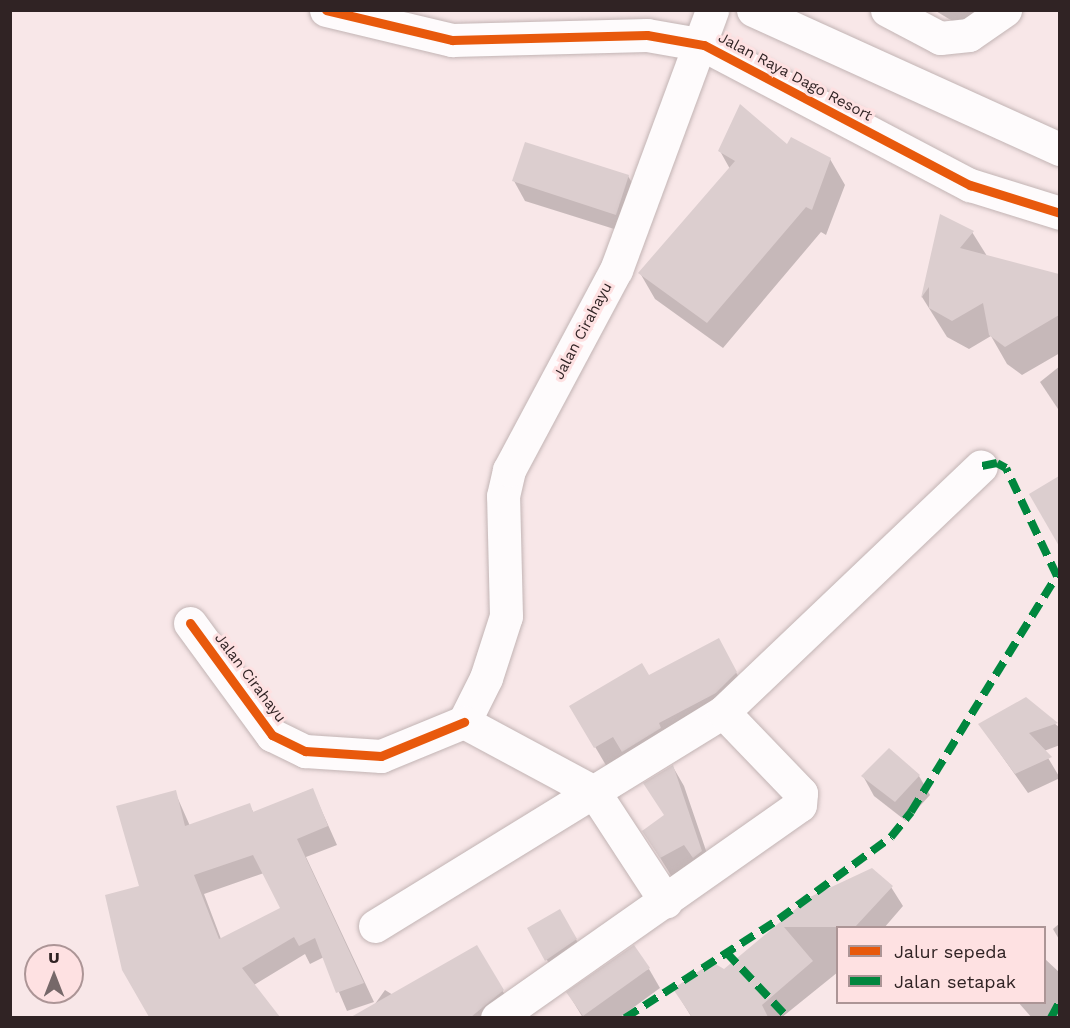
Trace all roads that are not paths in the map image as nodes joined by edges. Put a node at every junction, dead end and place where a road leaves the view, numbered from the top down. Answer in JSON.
{"nodes":[{"id":1,"x":326,"y":10,"type":"edge"},
{"id":2,"x":712,"y":10,"type":"edge"},
{"id":3,"x":753,"y":10,"type":"edge"},
{"id":4,"x":887,"y":10,"type":"edge"},
{"id":5,"x":1005,"y":10,"type":"edge"},
{"id":6,"x":704,"y":45,"type":"junction"},
{"id":7,"x":1059,"y":150,"type":"edge"},
{"id":8,"x":1059,"y":213,"type":"edge"},
{"id":9,"x":981,"y":466,"type":"dead end"},
{"id":10,"x":190,"y":622,"type":"dead end"},
{"id":11,"x":723,"y":712,"type":"junction"},
{"id":12,"x":464,"y":722,"type":"junction"},
{"id":13,"x":594,"y":792,"type":"junction"},
{"id":14,"x":666,"y":902,"type":"junction"},
{"id":15,"x":375,"y":926,"type":"dead end"},
{"id":16,"x":497,"y":1017,"type":"edge"}],
"edges":[{"from":1,"to":6,"type":"street","name":"Jalan Raya Dago Resort"},
{"from":2,"to":6,"type":"street","name":"Jalan Cirahayu"},
{"from":3,"to":7,"type":"street"},
{"from":4,"to":5,"type":"street"},
{"from":6,"to":8,"type":"street","name":"Jalan Raya Dago Resort"},
{"from":6,"to":12,"type":"street","name":"Jalan Cirahayu"},
{"from":9,"to":11,"type":"street"},
{"from":10,"to":12,"type":"street","name":"Jalan Cirahayu"},
{"from":11,"to":13,"type":"street"},
{"from":11,"to":14,"type":"street"},
{"from":12,"to":13,"type":"street"},
{"from":13,"to":14,"type":"street"},
{"from":13,"to":15,"type":"street"},
{"from":14,"to":16,"type":"street"}]}
